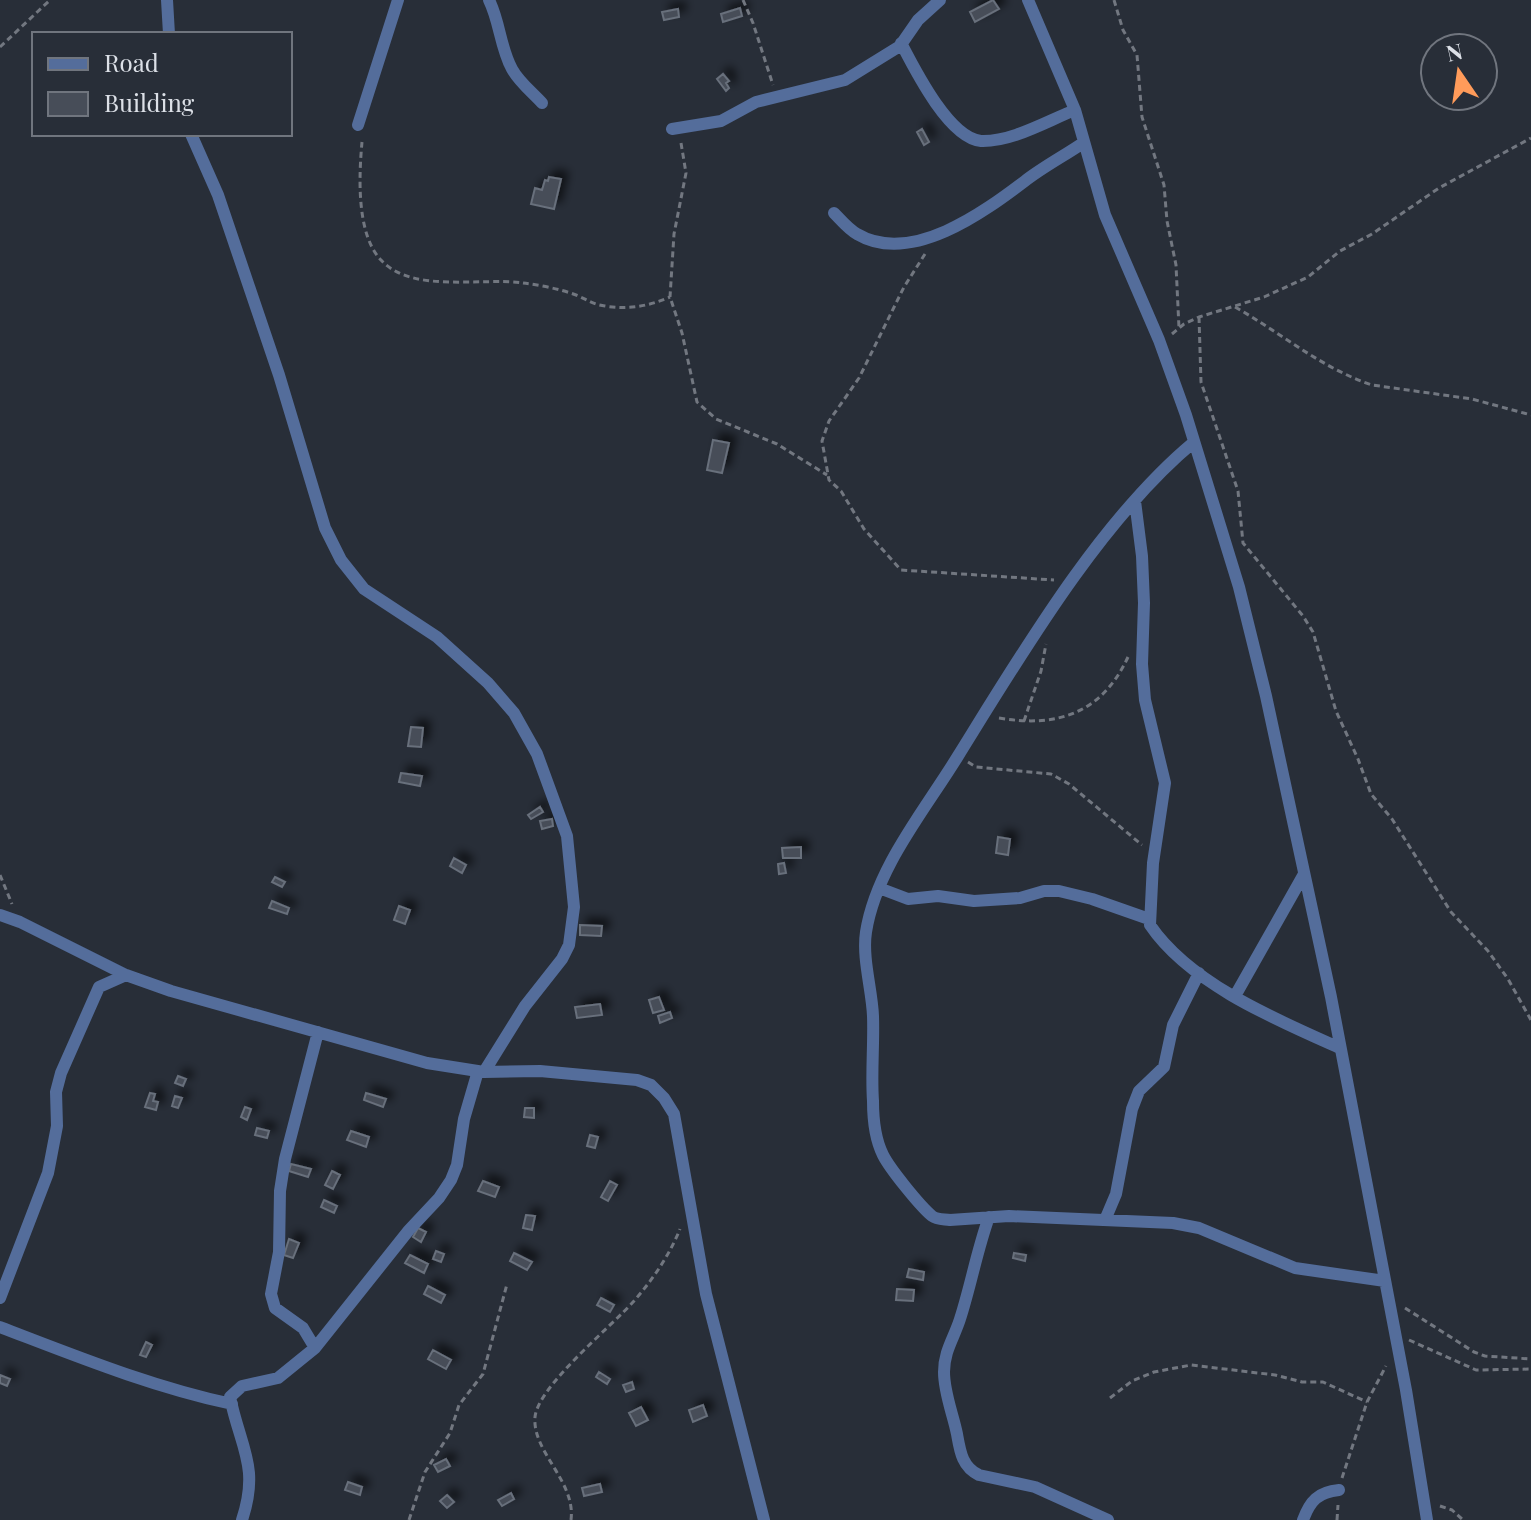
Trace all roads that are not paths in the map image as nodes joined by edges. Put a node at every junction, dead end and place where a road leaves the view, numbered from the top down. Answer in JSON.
{"nodes":[{"id":1,"x":167,"y":0,"type":"edge"},
{"id":2,"x":398,"y":0,"type":"edge"},
{"id":3,"x":489,"y":0,"type":"edge"},
{"id":4,"x":940,"y":0,"type":"edge"},
{"id":5,"x":1028,"y":0,"type":"edge"},
{"id":6,"x":169,"y":32,"type":"edge"},
{"id":7,"x":901,"y":43,"type":"junction"},
{"id":8,"x":542,"y":103,"type":"dead end"},
{"id":9,"x":1075,"y":110,"type":"junction"},
{"id":10,"x":358,"y":125,"type":"dead end"},
{"id":11,"x":679,"y":129,"type":"road end"},
{"id":12,"x":192,"y":136,"type":"edge"},
{"id":13,"x":1083,"y":143,"type":"junction"},
{"id":14,"x":834,"y":213,"type":"dead end"},
{"id":15,"x":1194,"y":442,"type":"junction"},
{"id":16,"x":1135,"y":501,"type":"junction"},
{"id":17,"x":1304,"y":874,"type":"junction"},
{"id":18,"x":879,"y":888,"type":"junction"},
{"id":19,"x":0,"y":915,"type":"edge"},
{"id":20,"x":1149,"y":919,"type":"junction"},
{"id":21,"x":1199,"y":973,"type":"junction"},
{"id":22,"x":126,"y":975,"type":"junction"},
{"id":23,"x":1235,"y":996,"type":"junction"},
{"id":24,"x":318,"y":1032,"type":"junction"},
{"id":25,"x":1340,"y":1048,"type":"junction"},
{"id":26,"x":481,"y":1072,"type":"junction"},
{"id":27,"x":989,"y":1217,"type":"junction"},
{"id":28,"x":1105,"y":1220,"type":"junction"},
{"id":29,"x":1385,"y":1281,"type":"junction"},
{"id":30,"x":0,"y":1298,"type":"edge"},
{"id":31,"x":0,"y":1327,"type":"edge"},
{"id":32,"x":315,"y":1348,"type":"junction"},
{"id":33,"x":232,"y":1404,"type":"junction"},
{"id":34,"x":1339,"y":1490,"type":"road end"},
{"id":35,"x":242,"y":1520,"type":"edge"},
{"id":36,"x":764,"y":1520,"type":"edge"},
{"id":37,"x":1108,"y":1520,"type":"edge"},
{"id":38,"x":1303,"y":1520,"type":"edge"},
{"id":39,"x":1427,"y":1520,"type":"edge"}],
"edges":[{"from":1,"to":6,"type":"street"},
{"from":2,"to":10,"type":"street"},
{"from":3,"to":8,"type":"street"},
{"from":4,"to":7,"type":"street"},
{"from":5,"to":9,"type":"street"},
{"from":7,"to":9,"type":"street"},
{"from":7,"to":11,"type":"street"},
{"from":9,"to":13,"type":"street"},
{"from":12,"to":26,"type":"street"},
{"from":13,"to":14,"type":"street"},
{"from":13,"to":15,"type":"street"},
{"from":15,"to":16,"type":"street"},
{"from":15,"to":17,"type":"street"},
{"from":16,"to":18,"type":"street"},
{"from":16,"to":20,"type":"street"},
{"from":17,"to":23,"type":"street"},
{"from":17,"to":25,"type":"street"},
{"from":18,"to":20,"type":"street"},
{"from":18,"to":27,"type":"street"},
{"from":19,"to":22,"type":"street"},
{"from":20,"to":21,"type":"street"},
{"from":21,"to":23,"type":"street"},
{"from":21,"to":28,"type":"street"},
{"from":22,"to":24,"type":"street"},
{"from":22,"to":30,"type":"street"},
{"from":23,"to":25,"type":"street"},
{"from":24,"to":26,"type":"street"},
{"from":24,"to":32,"type":"street"},
{"from":25,"to":29,"type":"street"},
{"from":26,"to":32,"type":"street"},
{"from":26,"to":36,"type":"street"},
{"from":27,"to":28,"type":"street"},
{"from":27,"to":37,"type":"street"},
{"from":28,"to":29,"type":"street"},
{"from":29,"to":39,"type":"street"},
{"from":31,"to":33,"type":"street"},
{"from":32,"to":33,"type":"street"},
{"from":33,"to":35,"type":"street"},
{"from":34,"to":38,"type":"street"}]}
